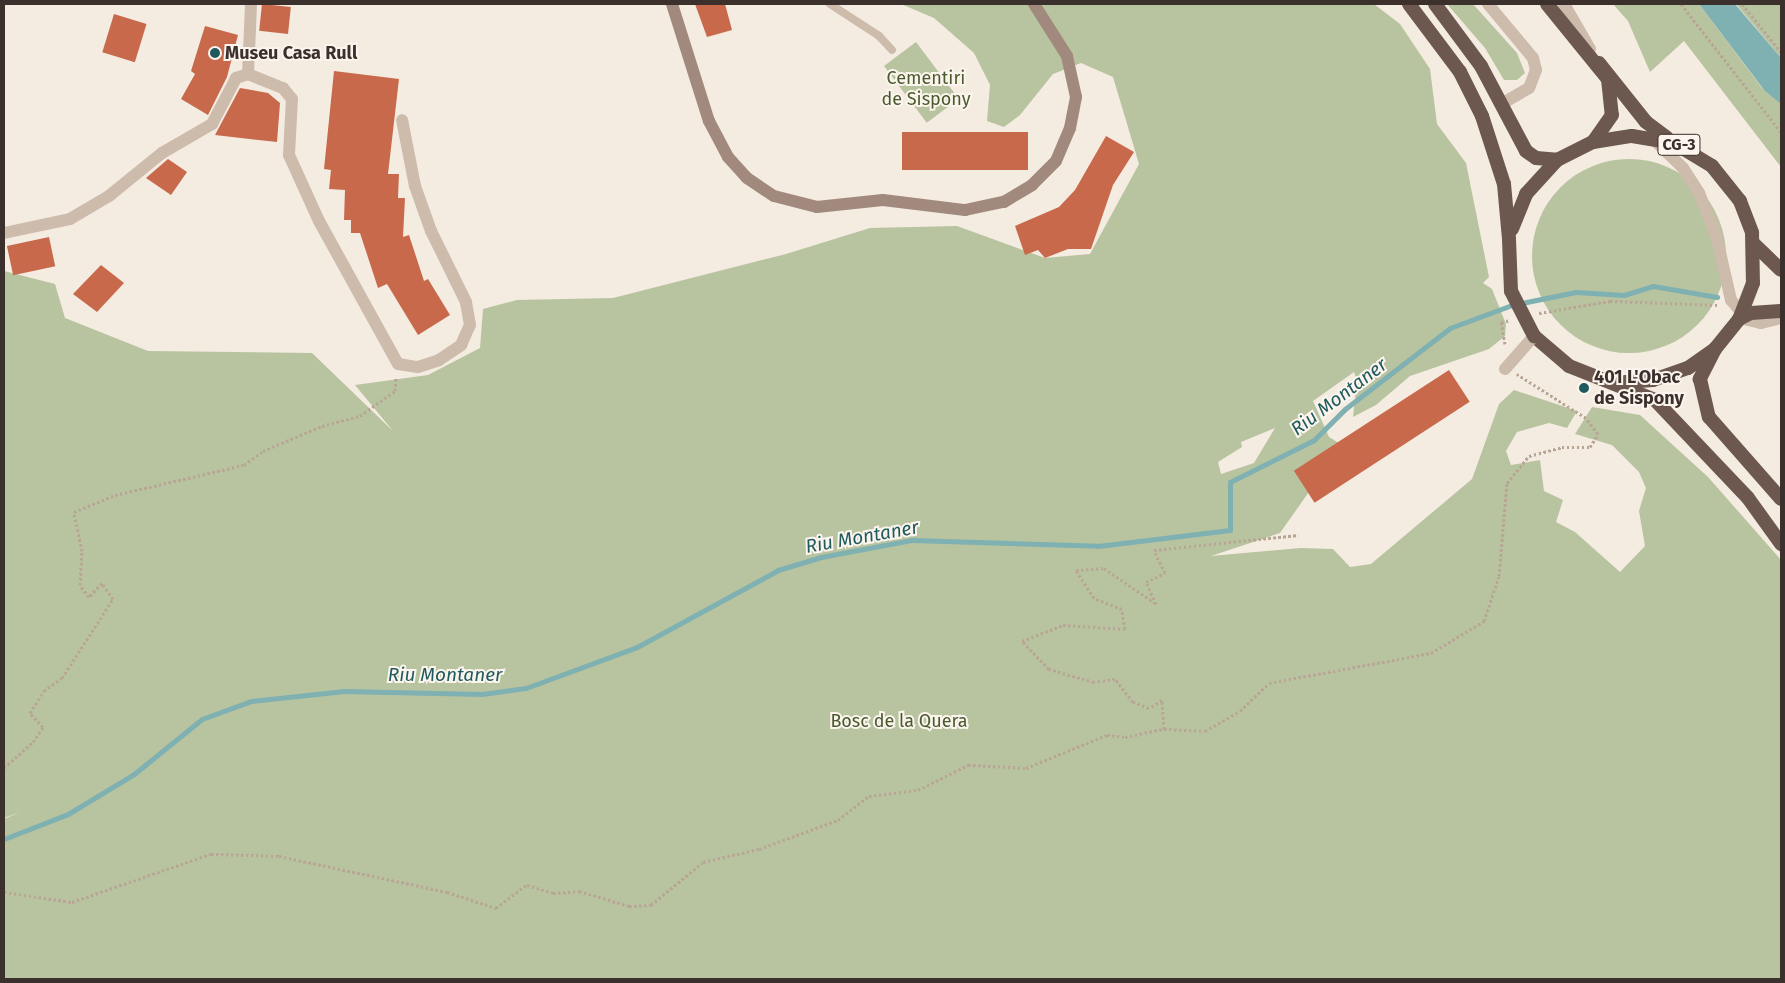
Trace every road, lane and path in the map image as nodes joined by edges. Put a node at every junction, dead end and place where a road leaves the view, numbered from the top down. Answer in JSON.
{"nodes":[{"id":1,"x":251,"y":4,"type":"edge"},
{"id":2,"x":672,"y":4,"type":"edge"},
{"id":3,"x":830,"y":4,"type":"edge"},
{"id":4,"x":1034,"y":4,"type":"edge"},
{"id":5,"x":1409,"y":4,"type":"edge"},
{"id":6,"x":1434,"y":4,"type":"edge"},
{"id":7,"x":1488,"y":4,"type":"edge"},
{"id":8,"x":1548,"y":4,"type":"edge"},
{"id":9,"x":1564,"y":4,"type":"edge"},
{"id":10,"x":1681,"y":4,"type":"edge"},
{"id":11,"x":1742,"y":4,"type":"edge"},
{"id":12,"x":892,"y":50,"type":"dead end"},
{"id":13,"x":1781,"y":52,"type":"edge"},
{"id":14,"x":1599,"y":63,"type":"junction"},
{"id":15,"x":248,"y":74,"type":"junction"},
{"id":16,"x":1502,"y":104,"type":"junction"},
{"id":17,"x":402,"y":120,"type":"dead end"},
{"id":18,"x":1781,"y":132,"type":"edge"},
{"id":19,"x":1593,"y":142,"type":"junction"},
{"id":20,"x":1674,"y":143,"type":"junction"},
{"id":21,"x":1556,"y":160,"type":"junction"},
{"id":22,"x":4,"y":233,"type":"edge"},
{"id":23,"x":1509,"y":239,"type":"junction"},
{"id":24,"x":1754,"y":244,"type":"junction"},
{"id":25,"x":1781,"y":270,"type":"edge"},
{"id":26,"x":1732,"y":300,"type":"junction"},
{"id":27,"x":1781,"y":311,"type":"edge"},
{"id":28,"x":1530,"y":316,"type":"dead end"},
{"id":29,"x":1520,"y":318,"type":"dead end"},
{"id":30,"x":1781,"y":318,"type":"edge"},
{"id":31,"x":1739,"y":319,"type":"junction"},
{"id":32,"x":1534,"y":336,"type":"junction"},
{"id":33,"x":1505,"y":344,"type":"dead end"},
{"id":34,"x":1715,"y":349,"type":"junction"},
{"id":35,"x":398,"y":364,"type":"junction"},
{"id":36,"x":1509,"y":370,"type":"joint"},
{"id":37,"x":1611,"y":381,"type":"junction"},
{"id":38,"x":1781,"y":499,"type":"edge"},
{"id":39,"x":1298,"y":535,"type":"dead end"},
{"id":40,"x":1781,"y":544,"type":"edge"},
{"id":41,"x":1164,"y":729,"type":"junction"},
{"id":42,"x":4,"y":768,"type":"edge"},
{"id":43,"x":4,"y":892,"type":"edge"}],
"edges":[{"from":1,"to":15,"type":"street"},
{"from":2,"to":4,"type":"main road"},
{"from":3,"to":12,"type":"lane"},
{"from":5,"to":23,"type":"highway","number":"CG-3"},
{"from":6,"to":16,"type":"highway"},
{"from":7,"to":16,"type":"street"},
{"from":8,"to":14,"type":"highway"},
{"from":9,"to":26,"type":"street"},
{"from":10,"to":18,"type":"path"},
{"from":11,"to":13,"type":"path"},
{"from":14,"to":19,"type":"highway","bridge":true},
{"from":14,"to":20,"type":"highway","bridge":true},
{"from":15,"to":22,"type":"street"},
{"from":15,"to":35,"type":"street"},
{"from":16,"to":21,"type":"highway"},
{"from":17,"to":35,"type":"street"},
{"from":19,"to":20,"type":"highway","number":"CG-3","bridge":true},
{"from":19,"to":21,"type":"highway","number":"CG-3","bridge":true},
{"from":20,"to":24,"type":"highway","number":"CG-3","bridge":true},
{"from":21,"to":23,"type":"highway","number":"CG-3"},
{"from":23,"to":32,"type":"highway","number":"CG-3","bridge":true},
{"from":24,"to":25,"type":"highway"},
{"from":24,"to":31,"type":"highway","number":"CG-3","bridge":true},
{"from":26,"to":28,"type":"path"},
{"from":26,"to":30,"type":"street"},
{"from":27,"to":31,"type":"highway","bridge":true},
{"from":29,"to":33,"type":"path"},
{"from":31,"to":34,"type":"highway","number":"CG-3"},
{"from":32,"to":36,"type":"street","bridge":true},
{"from":32,"to":37,"type":"highway","number":"CG-3"},
{"from":34,"to":37,"type":"highway","number":"CG-3"},
{"from":34,"to":38,"type":"highway","number":"CG-3"},
{"from":35,"to":42,"type":"path"},
{"from":36,"to":41,"type":"path"},
{"from":37,"to":40,"type":"highway","number":"CG-3"},
{"from":39,"to":41,"type":"path"},
{"from":41,"to":43,"type":"path"}]}
